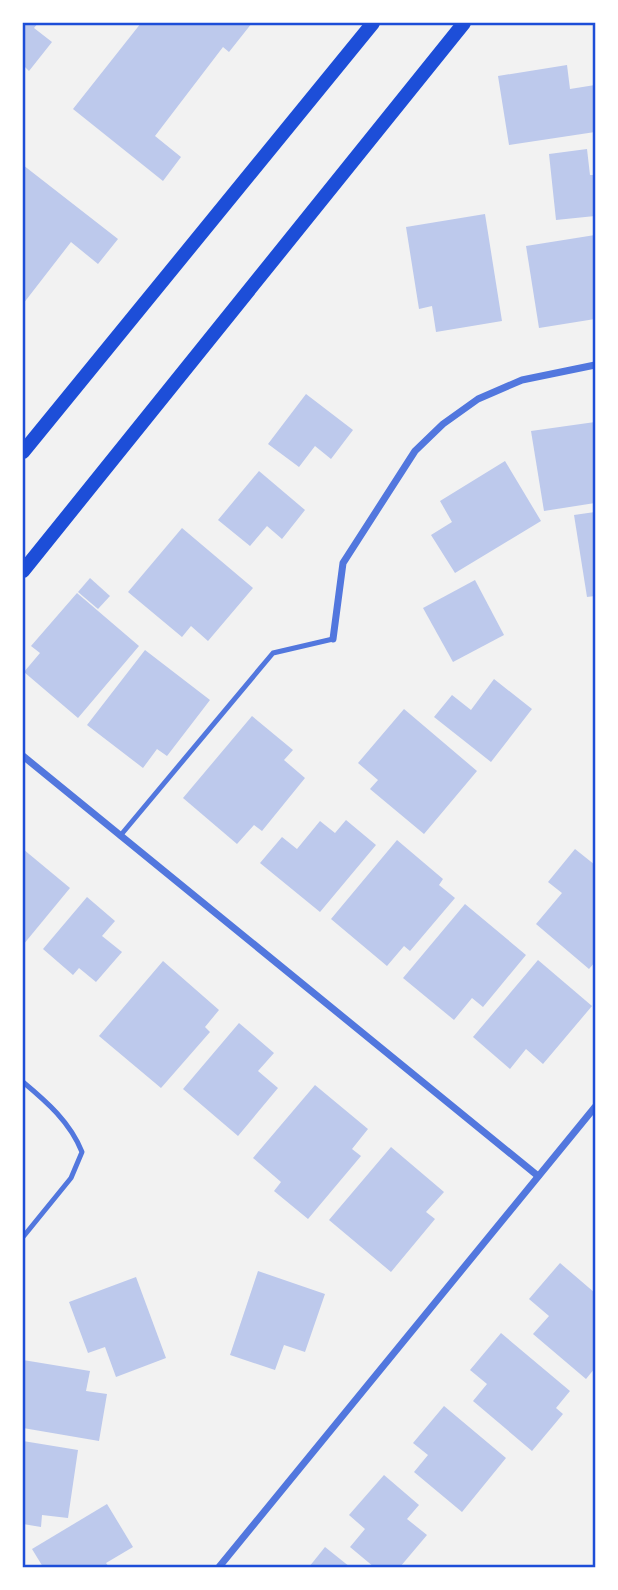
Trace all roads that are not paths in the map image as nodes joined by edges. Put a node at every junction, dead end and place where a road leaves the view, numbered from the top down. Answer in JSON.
{"nodes":[{"id":1,"x":373,"y":23,"type":"edge"},
{"id":2,"x":464,"y":23,"type":"edge"},
{"id":3,"x":595,"y":365,"type":"edge"},
{"id":4,"x":23,"y":453,"type":"edge"},
{"id":5,"x":23,"y":571,"type":"edge"},
{"id":6,"x":333,"y":639,"type":"joint"},
{"id":7,"x":23,"y":756,"type":"edge"},
{"id":8,"x":120,"y":836,"type":"junction"},
{"id":9,"x":23,"y":1082,"type":"edge"},
{"id":10,"x":595,"y":1107,"type":"edge"},
{"id":11,"x":538,"y":1176,"type":"junction"},
{"id":12,"x":23,"y":1237,"type":"edge"},
{"id":13,"x":219,"y":1567,"type":"edge"}],
"edges":[{"from":1,"to":4,"type":"main road"},
{"from":2,"to":5,"type":"main road"},
{"from":3,"to":6,"type":"street"},
{"from":6,"to":8,"type":"lane"},
{"from":7,"to":8,"type":"street"},
{"from":8,"to":11,"type":"street"},
{"from":9,"to":12,"type":"lane"},
{"from":10,"to":11,"type":"street"},
{"from":11,"to":13,"type":"street"}]}
